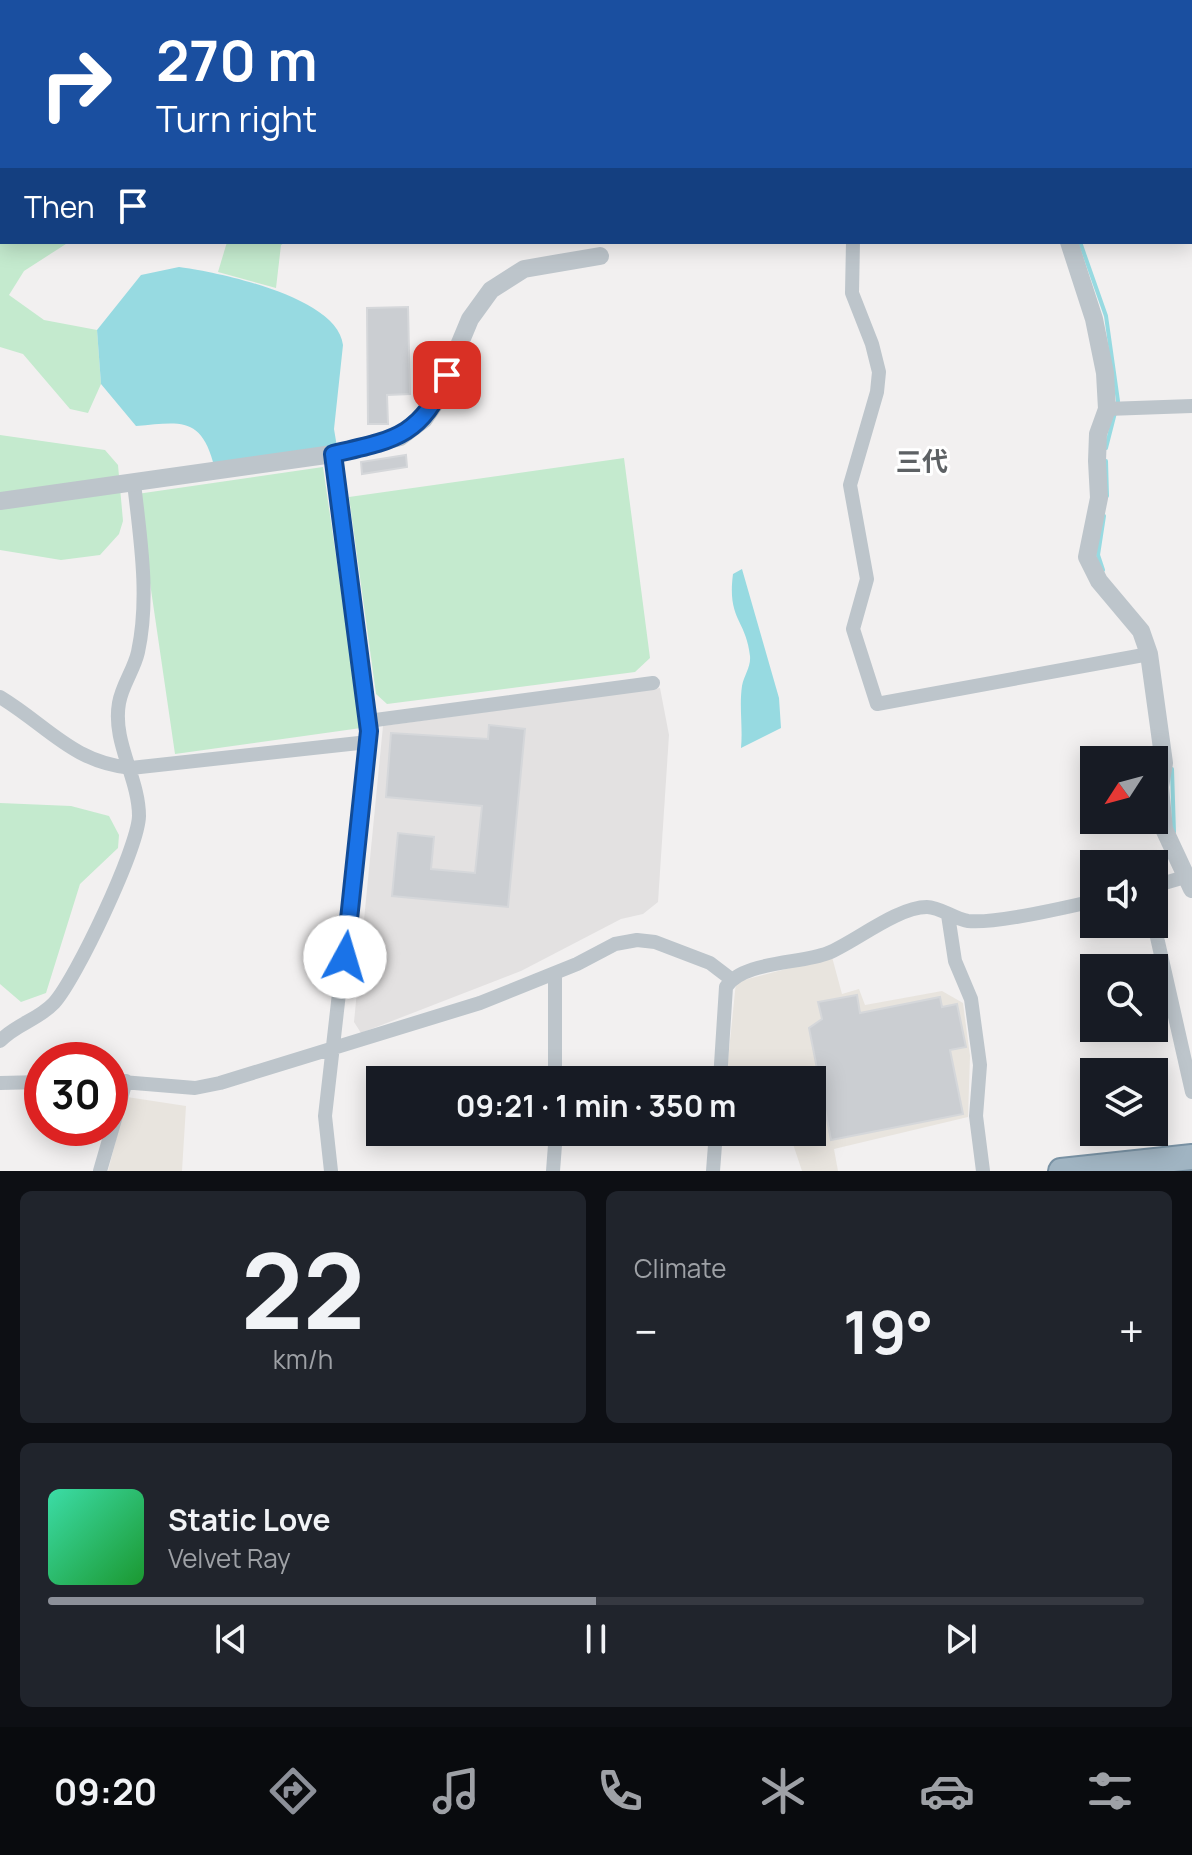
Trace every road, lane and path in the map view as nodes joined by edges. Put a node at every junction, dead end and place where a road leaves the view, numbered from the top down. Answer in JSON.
{"nodes":[{"id":1,"x":853,"y":244,"type":"edge"},
{"id":2,"x":1070,"y":244,"type":"edge"},
{"id":3,"x":600,"y":256,"type":"dead end"},
{"id":4,"x":1192,"y":406,"type":"edge"},
{"id":5,"x":1107,"y":409,"type":"junction"},
{"id":6,"x":333,"y":454,"type":"junction"},
{"id":7,"x":134,"y":483,"type":"junction"},
{"id":8,"x":0,"y":501,"type":"edge"},
{"id":9,"x":1149,"y":654,"type":"junction"},
{"id":10,"x":653,"y":683,"type":"dead end"},
{"id":11,"x":0,"y":697,"type":"edge"},
{"id":12,"x":368,"y":721,"type":"junction"},
{"id":13,"x":368,"y":742,"type":"junction"},
{"id":14,"x":131,"y":768,"type":"junction"},
{"id":15,"x":1188,"y":883,"type":"edge"},
{"id":16,"x":1168,"y":885,"type":"edge"},
{"id":17,"x":1080,"y":904,"type":"edge"},
{"id":18,"x":948,"y":915,"type":"junction"},
{"id":19,"x":1157,"y":938,"type":"edge"},
{"id":20,"x":555,"y":973,"type":"junction"},
{"id":21,"x":731,"y":979,"type":"junction"},
{"id":22,"x":0,"y":1041,"type":"edge"},
{"id":23,"x":335,"y":1050,"type":"junction"},
{"id":24,"x":555,"y":1066,"type":"edge"},
{"id":25,"x":721,"y":1066,"type":"edge"},
{"id":26,"x":128,"y":1081,"type":"edge"},
{"id":27,"x":24,"y":1082,"type":"edge"},
{"id":28,"x":0,"y":1083,"type":"edge"},
{"id":29,"x":1192,"y":1092,"type":"edge"},
{"id":30,"x":107,"y":1146,"type":"edge"},
{"id":31,"x":555,"y":1146,"type":"edge"},
{"id":32,"x":715,"y":1146,"type":"edge"},
{"id":33,"x":1192,"y":1157,"type":"edge"},
{"id":34,"x":100,"y":1171,"type":"edge"},
{"id":35,"x":331,"y":1171,"type":"edge"},
{"id":36,"x":553,"y":1171,"type":"edge"},
{"id":37,"x":713,"y":1171,"type":"edge"},
{"id":38,"x":983,"y":1171,"type":"edge"},
{"id":39,"x":1061,"y":1171,"type":"edge"}],
"edges":[{"from":1,"to":9,"type":"street"},
{"from":2,"to":5,"type":"street"},
{"from":3,"to":6,"type":"street"},
{"from":4,"to":5,"type":"street"},
{"from":5,"to":9,"type":"street"},
{"from":6,"to":7,"type":"street"},
{"from":6,"to":12,"type":"street"},
{"from":7,"to":8,"type":"street"},
{"from":7,"to":14,"type":"street"},
{"from":9,"to":15,"type":"street"},
{"from":10,"to":12,"type":"street"},
{"from":11,"to":14,"type":"street"},
{"from":12,"to":13,"type":"street"},
{"from":13,"to":14,"type":"street"},
{"from":13,"to":23,"type":"street"},
{"from":14,"to":22,"type":"street"},
{"from":15,"to":16,"type":"street"},
{"from":17,"to":18,"type":"street"},
{"from":18,"to":21,"type":"street"},
{"from":18,"to":38,"type":"street"},
{"from":19,"to":29,"type":"street"},
{"from":20,"to":21,"type":"street"},
{"from":20,"to":23,"type":"street"},
{"from":20,"to":24,"type":"street"},
{"from":21,"to":25,"type":"street"},
{"from":23,"to":26,"type":"street"},
{"from":23,"to":35,"type":"street"},
{"from":27,"to":28,"type":"street"},
{"from":30,"to":34,"type":"street"},
{"from":31,"to":36,"type":"street"},
{"from":32,"to":37,"type":"street"},
{"from":33,"to":39,"type":"highway"}]}
